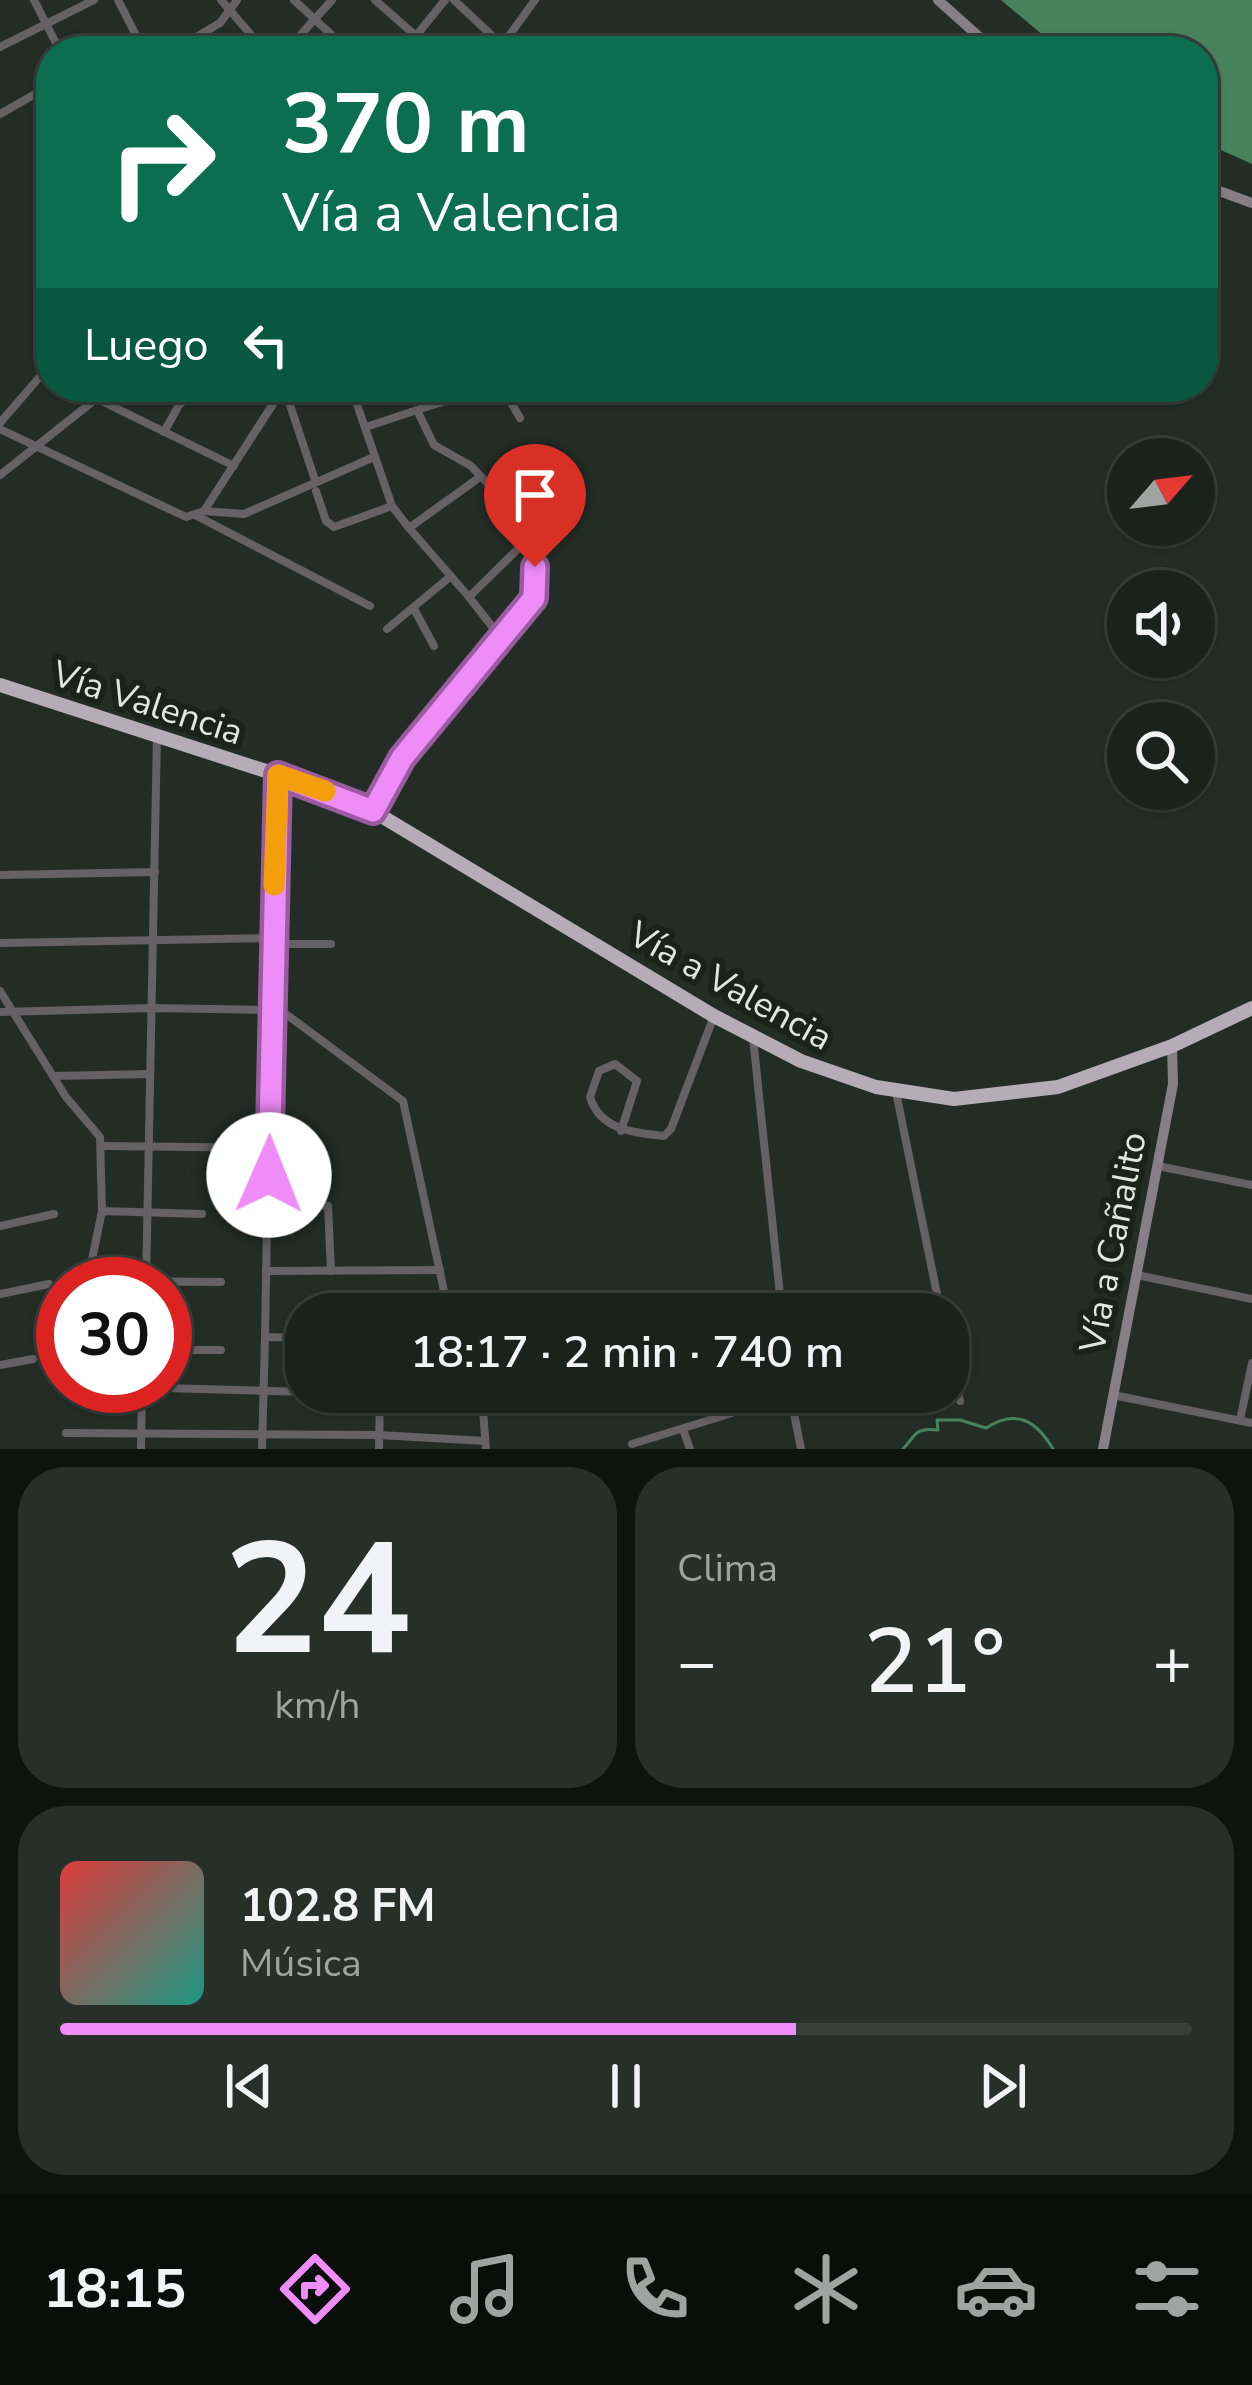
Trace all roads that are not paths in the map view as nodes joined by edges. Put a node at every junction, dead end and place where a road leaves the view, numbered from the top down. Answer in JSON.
{"nodes":[{"id":1,"x":34,"y":0,"type":"edge"},
{"id":2,"x":94,"y":0,"type":"edge"},
{"id":3,"x":118,"y":0,"type":"edge"},
{"id":4,"x":221,"y":0,"type":"edge"},
{"id":5,"x":237,"y":0,"type":"edge"},
{"id":6,"x":294,"y":0,"type":"edge"},
{"id":7,"x":332,"y":0,"type":"edge"},
{"id":8,"x":375,"y":0,"type":"edge"},
{"id":9,"x":445,"y":0,"type":"edge"},
{"id":10,"x":454,"y":0,"type":"edge"},
{"id":11,"x":535,"y":0,"type":"edge"},
{"id":12,"x":938,"y":0,"type":"edge"},
{"id":13,"x":226,"y":11,"type":"junction"},
{"id":14,"x":314,"y":19,"type":"junction"},
{"id":15,"x":46,"y":23,"type":"junction"},
{"id":16,"x":52,"y":36,"type":"edge"},
{"id":17,"x":136,"y":36,"type":"edge"},
{"id":18,"x":198,"y":36,"type":"edge"},
{"id":19,"x":250,"y":36,"type":"edge"},
{"id":20,"x":299,"y":36,"type":"edge"},
{"id":21,"x":333,"y":36,"type":"edge"},
{"id":22,"x":416,"y":36,"type":"joint"},
{"id":23,"x":488,"y":36,"type":"edge"},
{"id":24,"x":509,"y":36,"type":"edge"},
{"id":25,"x":978,"y":36,"type":"edge"},
{"id":26,"x":0,"y":47,"type":"edge"},
{"id":27,"x":36,"y":94,"type":"edge"},
{"id":28,"x":0,"y":114,"type":"edge"},
{"id":29,"x":1218,"y":190,"type":"edge"},
{"id":30,"x":1252,"y":202,"type":"edge"},
{"id":31,"x":36,"y":382,"type":"edge"},
{"id":32,"x":93,"y":402,"type":"edge"},
{"id":33,"x":102,"y":402,"type":"edge"},
{"id":34,"x":183,"y":402,"type":"edge"},
{"id":35,"x":275,"y":402,"type":"edge"},
{"id":36,"x":289,"y":402,"type":"edge"},
{"id":37,"x":357,"y":402,"type":"edge"},
{"id":38,"x":442,"y":402,"type":"edge"},
{"id":39,"x":511,"y":402,"type":"edge"},
{"id":40,"x":417,"y":410,"type":"junction"},
{"id":41,"x":520,"y":418,"type":"dead end"},
{"id":42,"x":0,"y":426,"type":"edge"},
{"id":43,"x":366,"y":427,"type":"junction"},
{"id":44,"x":164,"y":431,"type":"junction"},
{"id":45,"x":39,"y":448,"type":"junction"},
{"id":46,"x":374,"y":457,"type":"junction"},
{"id":47,"x":234,"y":466,"type":"junction"},
{"id":48,"x":0,"y":476,"type":"edge"},
{"id":49,"x":480,"y":477,"type":"junction"},
{"id":50,"x":315,"y":486,"type":"junction"},
{"id":51,"x":392,"y":506,"type":"junction"},
{"id":52,"x":200,"y":513,"type":"junction"},
{"id":53,"x":244,"y":514,"type":"junction"},
{"id":54,"x":215,"y":525,"type":"junction"},
{"id":55,"x":409,"y":528,"type":"junction"},
{"id":56,"x":529,"y":538,"type":"junction"},
{"id":57,"x":451,"y":576,"type":"junction"},
{"id":58,"x":469,"y":597,"type":"junction"},
{"id":59,"x":370,"y":606,"type":"dead end"},
{"id":60,"x":413,"y":607,"type":"junction"},
{"id":61,"x":387,"y":629,"type":"dead end"},
{"id":62,"x":501,"y":638,"type":"junction"},
{"id":63,"x":434,"y":646,"type":"dead end"},
{"id":64,"x":0,"y":686,"type":"edge"},
{"id":65,"x":157,"y":735,"type":"junction"},
{"id":66,"x":278,"y":775,"type":"junction"},
{"id":67,"x":373,"y":811,"type":"junction"},
{"id":68,"x":154,"y":872,"type":"junction"},
{"id":69,"x":0,"y":875,"type":"edge"},
{"id":70,"x":153,"y":940,"type":"junction"},
{"id":71,"x":272,"y":941,"type":"junction"},
{"id":72,"x":0,"y":943,"type":"edge"},
{"id":73,"x":331,"y":944,"type":"dead end"},
{"id":74,"x":0,"y":991,"type":"edge"},
{"id":75,"x":270,"y":1006,"type":"junction"},
{"id":76,"x":152,"y":1008,"type":"junction"},
{"id":77,"x":1252,"y":1008,"type":"edge"},
{"id":78,"x":0,"y":1012,"type":"edge"},
{"id":79,"x":14,"y":1012,"type":"junction"},
{"id":80,"x":714,"y":1016,"type":"junction"},
{"id":81,"x":752,"y":1037,"type":"junction"},
{"id":82,"x":1172,"y":1046,"type":"junction"},
{"id":83,"x":151,"y":1073,"type":"junction"},
{"id":84,"x":53,"y":1076,"type":"junction"},
{"id":85,"x":896,"y":1092,"type":"junction"},
{"id":86,"x":621,"y":1131,"type":"junction"},
{"id":87,"x":149,"y":1144,"type":"junction"},
{"id":88,"x":103,"y":1146,"type":"junction"},
{"id":89,"x":269,"y":1148,"type":"junction"},
{"id":90,"x":1158,"y":1166,"type":"junction"},
{"id":91,"x":1252,"y":1185,"type":"edge"},
{"id":92,"x":268,"y":1203,"type":"junction"},
{"id":93,"x":102,"y":1211,"type":"junction"},
{"id":94,"x":147,"y":1211,"type":"junction"},
{"id":95,"x":54,"y":1214,"type":"dead end"},
{"id":96,"x":202,"y":1214,"type":"dead end"},
{"id":97,"x":0,"y":1226,"type":"edge"},
{"id":98,"x":92,"y":1257,"type":"edge"},
{"id":99,"x":146,"y":1257,"type":"edge"},
{"id":100,"x":440,"y":1270,"type":"junction"},
{"id":101,"x":266,"y":1271,"type":"junction"},
{"id":102,"x":331,"y":1271,"type":"junction"},
{"id":103,"x":1137,"y":1275,"type":"junction"},
{"id":104,"x":192,"y":1282,"type":"edge"},
{"id":105,"x":221,"y":1282,"type":"dead end"},
{"id":106,"x":36,"y":1287,"type":"edge"},
{"id":107,"x":445,"y":1293,"type":"edge"},
{"id":108,"x":780,"y":1293,"type":"edge"},
{"id":109,"x":937,"y":1293,"type":"edge"},
{"id":110,"x":0,"y":1294,"type":"edge"},
{"id":111,"x":1252,"y":1298,"type":"edge"},
{"id":112,"x":265,"y":1336,"type":"junction"},
{"id":113,"x":285,"y":1337,"type":"edge"},
{"id":114,"x":192,"y":1349,"type":"edge"},
{"id":115,"x":221,"y":1350,"type":"dead end"},
{"id":116,"x":33,"y":1359,"type":"dead end"},
{"id":117,"x":1252,"y":1363,"type":"edge"},
{"id":118,"x":0,"y":1365,"type":"edge"},
{"id":119,"x":192,"y":1389,"type":"edge"},
{"id":120,"x":263,"y":1391,"type":"junction"},
{"id":121,"x":285,"y":1392,"type":"edge"},
{"id":122,"x":1113,"y":1395,"type":"junction"},
{"id":123,"x":141,"y":1413,"type":"edge"},
{"id":124,"x":380,"y":1413,"type":"edge"},
{"id":125,"x":483,"y":1413,"type":"edge"},
{"id":126,"x":732,"y":1413,"type":"edge"},
{"id":127,"x":793,"y":1413,"type":"edge"},
{"id":128,"x":1240,"y":1421,"type":"junction"},
{"id":129,"x":1252,"y":1423,"type":"edge"},
{"id":130,"x":683,"y":1429,"type":"junction"},
{"id":131,"x":65,"y":1432,"type":"dead end"},
{"id":132,"x":141,"y":1434,"type":"junction"},
{"id":133,"x":262,"y":1434,"type":"junction"},
{"id":134,"x":380,"y":1435,"type":"junction"},
{"id":135,"x":632,"y":1444,"type":"dead end"},
{"id":136,"x":485,"y":1445,"type":"edge"},
{"id":137,"x":799,"y":1448,"type":"edge"},
{"id":138,"x":140,"y":1449,"type":"edge"},
{"id":139,"x":262,"y":1449,"type":"edge"},
{"id":140,"x":379,"y":1449,"type":"edge"},
{"id":141,"x":690,"y":1449,"type":"edge"},
{"id":142,"x":1103,"y":1449,"type":"edge"}],
"edges":[{"from":1,"to":15,"type":"street"},
{"from":2,"to":15,"type":"street"},
{"from":3,"to":17,"type":"street"},
{"from":4,"to":13,"type":"street"},
{"from":5,"to":13,"type":"street"},
{"from":6,"to":14,"type":"street"},
{"from":7,"to":14,"type":"street"},
{"from":8,"to":22,"type":"street"},
{"from":9,"to":22,"type":"street"},
{"from":10,"to":23,"type":"street"},
{"from":11,"to":24,"type":"street"},
{"from":12,"to":25,"type":"main road"},
{"from":13,"to":18,"type":"street"},
{"from":13,"to":19,"type":"street"},
{"from":14,"to":20,"type":"street"},
{"from":14,"to":21,"type":"street"},
{"from":15,"to":16,"type":"street"},
{"from":15,"to":26,"type":"street"},
{"from":27,"to":28,"type":"street"},
{"from":29,"to":30,"type":"main road"},
{"from":31,"to":42,"type":"street"},
{"from":32,"to":45,"type":"street"},
{"from":33,"to":44,"type":"street"},
{"from":34,"to":44,"type":"street"},
{"from":35,"to":47,"type":"street"},
{"from":36,"to":50,"type":"street"},
{"from":37,"to":43,"type":"street"},
{"from":38,"to":40,"type":"street"},
{"from":39,"to":41,"type":"street"},
{"from":40,"to":43,"type":"street"},
{"from":40,"to":49,"type":"street"},
{"from":42,"to":45,"type":"street"},
{"from":43,"to":46,"type":"street"},
{"from":44,"to":47,"type":"street"},
{"from":45,"to":48,"type":"street"},
{"from":45,"to":52,"type":"street"},
{"from":46,"to":50,"type":"street"},
{"from":46,"to":51,"type":"street"},
{"from":47,"to":52,"type":"street"},
{"from":49,"to":55,"type":"street"},
{"from":49,"to":56,"type":"street"},
{"from":50,"to":51,"type":"street"},
{"from":50,"to":53,"type":"street"},
{"from":51,"to":55,"type":"street"},
{"from":52,"to":53,"type":"street"},
{"from":52,"to":54,"type":"street"},
{"from":53,"to":54,"type":"street"},
{"from":54,"to":59,"type":"street"},
{"from":55,"to":57,"type":"street"},
{"from":56,"to":58,"type":"street"},
{"from":56,"to":62,"type":"street"},
{"from":57,"to":58,"type":"street"},
{"from":57,"to":60,"type":"street"},
{"from":58,"to":62,"type":"street"},
{"from":60,"to":61,"type":"street"},
{"from":60,"to":63,"type":"street"},
{"from":62,"to":67,"type":"street"},
{"from":64,"to":65,"type":"highway","name":"Vía Valencia"},
{"from":65,"to":66,"type":"highway","name":"Vía Valencia"},
{"from":65,"to":68,"type":"street"},
{"from":66,"to":67,"type":"highway","name":"Vía a Valencia"},
{"from":66,"to":71,"type":"street"},
{"from":67,"to":80,"type":"highway","name":"Vía a Valencia"},
{"from":68,"to":69,"type":"street"},
{"from":68,"to":70,"type":"street"},
{"from":70,"to":71,"type":"street"},
{"from":70,"to":72,"type":"street"},
{"from":70,"to":76,"type":"street"},
{"from":71,"to":73,"type":"street"},
{"from":71,"to":75,"type":"street"},
{"from":74,"to":79,"type":"street"},
{"from":75,"to":76,"type":"street"},
{"from":75,"to":89,"type":"street"},
{"from":75,"to":100,"type":"street"},
{"from":76,"to":79,"type":"street"},
{"from":76,"to":83,"type":"street"},
{"from":77,"to":82,"type":"highway","name":"Vía a Valencia"},
{"from":78,"to":79,"type":"street"},
{"from":79,"to":84,"type":"street"},
{"from":80,"to":81,"type":"highway","name":"Vía a Valencia"},
{"from":80,"to":86,"type":"street"},
{"from":81,"to":85,"type":"highway","name":"Vía a Valencia"},
{"from":81,"to":108,"type":"street"},
{"from":82,"to":85,"type":"highway","name":"Vía a Valencia"},
{"from":82,"to":90,"type":"main road","name":"Vía a Cañalito"},
{"from":83,"to":84,"type":"street"},
{"from":83,"to":87,"type":"street"},
{"from":84,"to":88,"type":"street"},
{"from":85,"to":109,"type":"street"},
{"from":86,"to":86,"type":"street"},
{"from":87,"to":88,"type":"street"},
{"from":87,"to":89,"type":"street"},
{"from":87,"to":94,"type":"street"},
{"from":88,"to":93,"type":"street"},
{"from":89,"to":92,"type":"street"},
{"from":90,"to":91,"type":"street"},
{"from":90,"to":103,"type":"main road","name":"Vía a Cañalito"},
{"from":92,"to":101,"type":"street"},
{"from":92,"to":102,"type":"street"},
{"from":93,"to":94,"type":"street"},
{"from":93,"to":98,"type":"street"},
{"from":94,"to":96,"type":"street"},
{"from":94,"to":99,"type":"street"},
{"from":95,"to":97,"type":"street"},
{"from":100,"to":102,"type":"street"},
{"from":100,"to":107,"type":"street"},
{"from":101,"to":102,"type":"street"},
{"from":101,"to":112,"type":"street"},
{"from":103,"to":111,"type":"street"},
{"from":103,"to":122,"type":"main road","name":"Vía a Cañalito"},
{"from":104,"to":105,"type":"street"},
{"from":106,"to":110,"type":"street"},
{"from":112,"to":113,"type":"street"},
{"from":112,"to":120,"type":"street"},
{"from":114,"to":115,"type":"street"},
{"from":116,"to":118,"type":"street"},
{"from":117,"to":128,"type":"street"},
{"from":119,"to":120,"type":"street"},
{"from":120,"to":121,"type":"street"},
{"from":120,"to":133,"type":"street"},
{"from":122,"to":128,"type":"street"},
{"from":122,"to":142,"type":"main road","name":"Vía a Cañalito"},
{"from":123,"to":132,"type":"street"},
{"from":124,"to":134,"type":"street"},
{"from":125,"to":136,"type":"street"},
{"from":126,"to":130,"type":"street"},
{"from":127,"to":137,"type":"street"},
{"from":128,"to":129,"type":"street"},
{"from":130,"to":135,"type":"street"},
{"from":130,"to":141,"type":"street"},
{"from":131,"to":132,"type":"street"},
{"from":132,"to":133,"type":"street"},
{"from":132,"to":138,"type":"street"},
{"from":133,"to":134,"type":"street"},
{"from":133,"to":139,"type":"street"},
{"from":134,"to":136,"type":"street"},
{"from":134,"to":140,"type":"street"}]}
